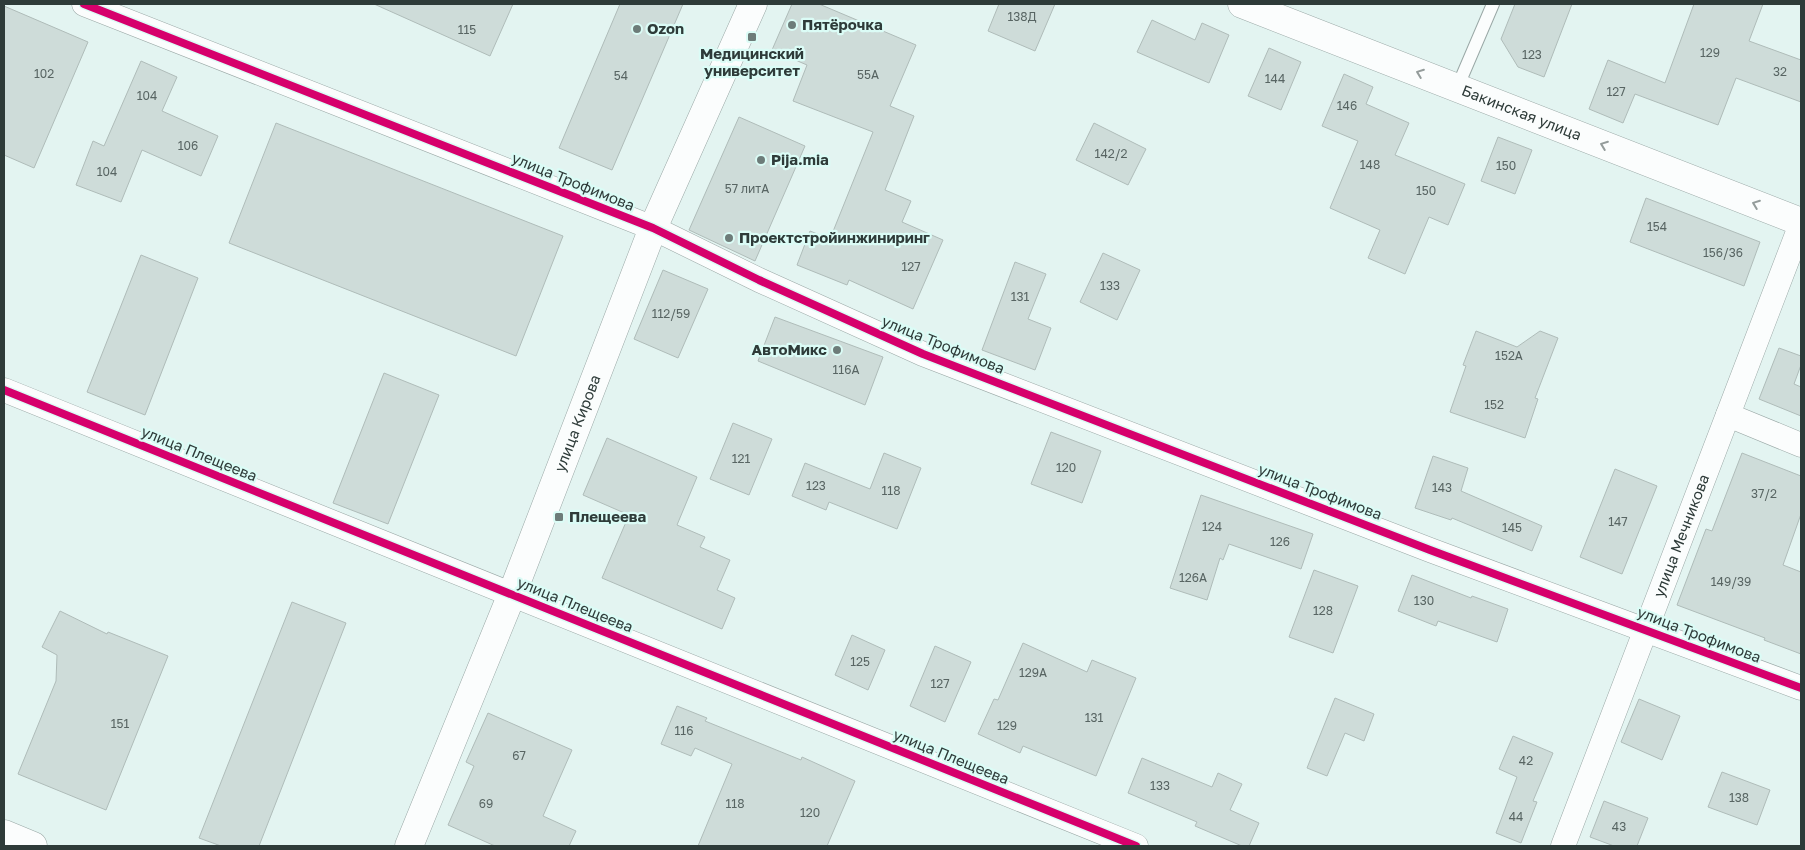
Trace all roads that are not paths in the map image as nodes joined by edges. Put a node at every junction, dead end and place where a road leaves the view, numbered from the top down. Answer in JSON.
{"nodes":[{"id":1,"x":84,"y":4,"type":"edge"},
{"id":2,"x":753,"y":4,"type":"edge"},
{"id":3,"x":1242,"y":4,"type":"edge"},
{"id":4,"x":1493,"y":4,"type":"edge"},
{"id":5,"x":1457,"y":88,"type":"junction"},
{"id":6,"x":1801,"y":223,"type":"edge"},
{"id":7,"x":653,"y":228,"type":"junction"},
{"id":8,"x":4,"y":390,"type":"edge"},
{"id":9,"x":1728,"y":415,"type":"junction"},
{"id":10,"x":1801,"y":445,"type":"edge"},
{"id":11,"x":512,"y":594,"type":"junction"},
{"id":12,"x":1647,"y":629,"type":"junction"},
{"id":13,"x":1801,"y":688,"type":"edge"},
{"id":14,"x":4,"y":834,"type":"edge"},
{"id":15,"x":33,"y":846,"type":"edge"},
{"id":16,"x":409,"y":846,"type":"edge"},
{"id":17,"x":1136,"y":846,"type":"edge"},
{"id":18,"x":1562,"y":846,"type":"edge"}],
"edges":[{"from":1,"to":7,"type":"street","name":"улица Трофимова"},
{"from":2,"to":7,"type":"main road","name":"улица Кирова"},
{"from":5,"to":3,"type":"main road","name":"Бакинская улица","one_way":true},
{"from":4,"to":5,"type":"lane"},
{"from":6,"to":5,"type":"main road","name":"Бакинская улица","one_way":true},
{"from":6,"to":9,"type":"street","name":"улица Мечникова"},
{"from":7,"to":11,"type":"main road","name":"улица Кирова"},
{"from":7,"to":12,"type":"street","name":"улица Трофимова"},
{"from":8,"to":11,"type":"street","name":"улица Плещеева"},
{"from":9,"to":10,"type":"street"},
{"from":9,"to":12,"type":"street","name":"улица Мечникова"},
{"from":11,"to":16,"type":"main road","name":"улица Кирова"},
{"from":11,"to":17,"type":"street","name":"улица Плещеева"},
{"from":12,"to":13,"type":"street","name":"улица Трофимова"},
{"from":12,"to":18,"type":"street","name":"улица Мечникова"},
{"from":14,"to":15,"type":"main road"}]}
